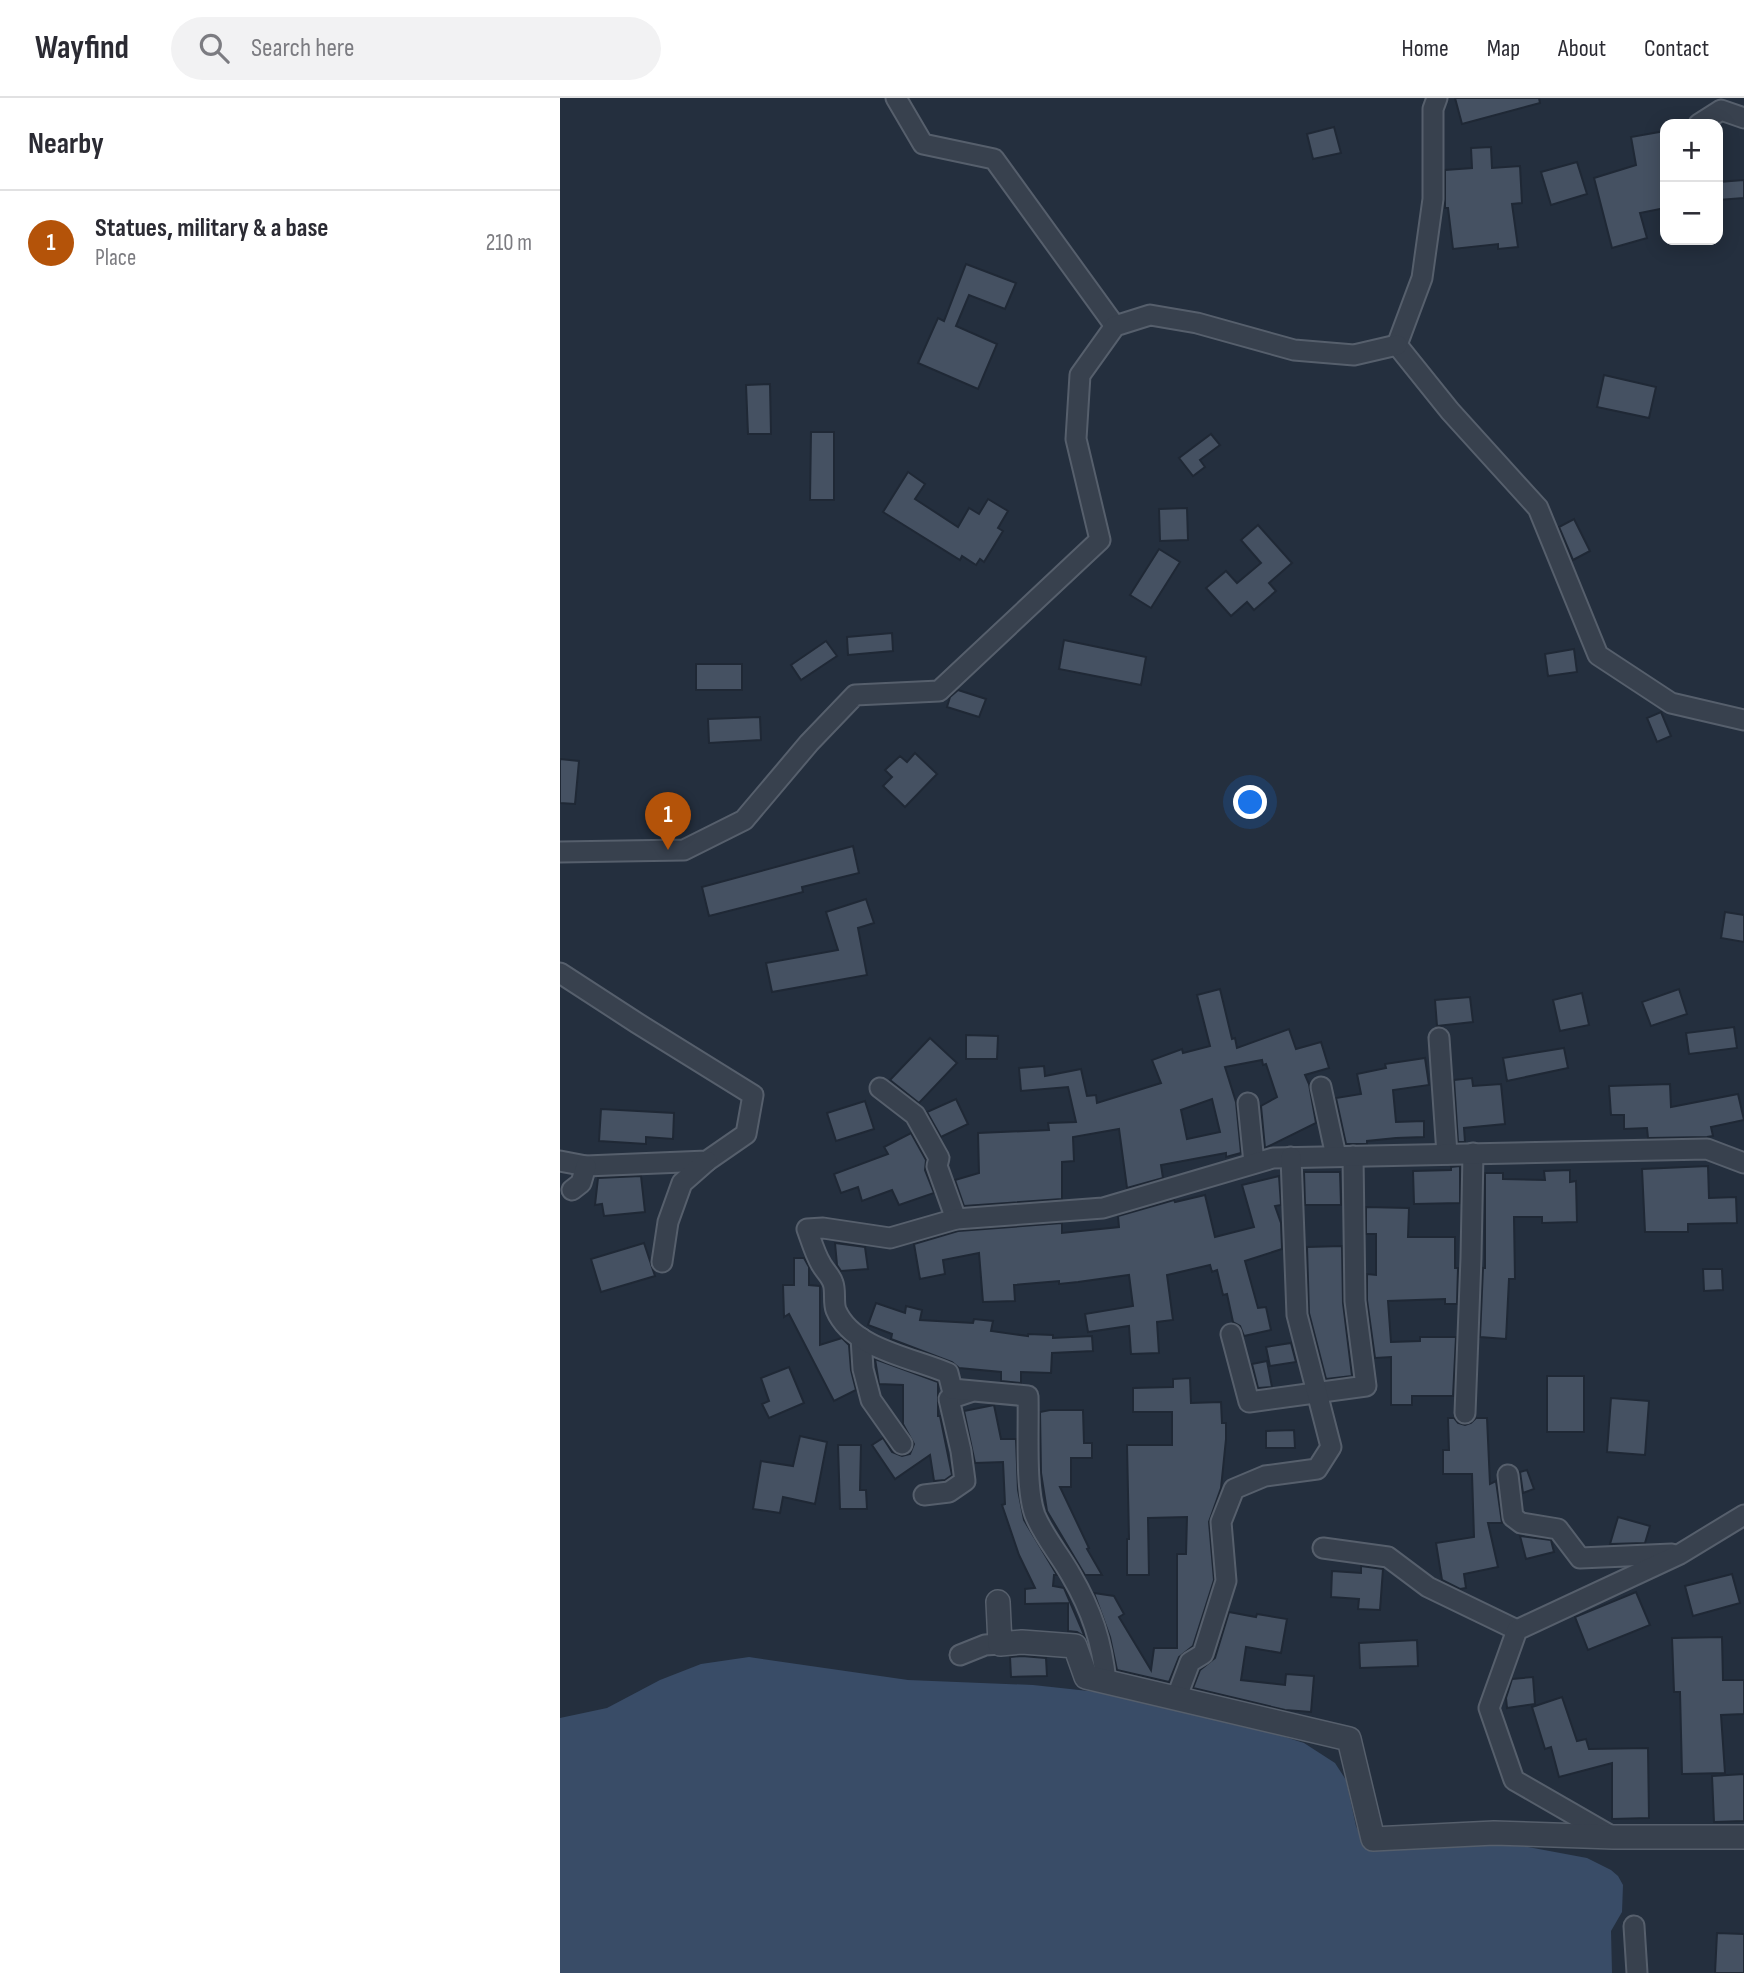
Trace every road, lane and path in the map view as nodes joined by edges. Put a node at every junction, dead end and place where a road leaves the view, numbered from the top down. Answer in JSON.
{"nodes":[{"id":1,"x":896,"y":98,"type":"edge"},
{"id":2,"x":1437,"y":98,"type":"edge"},
{"id":3,"x":1718,"y":104,"type":"edge"},
{"id":4,"x":1744,"y":118,"type":"edge"},
{"id":5,"x":1704,"y":119,"type":"edge"},
{"id":6,"x":1115,"y":326,"type":"junction"},
{"id":7,"x":1397,"y":345,"type":"junction"},
{"id":8,"x":1744,"y":720,"type":"edge"},
{"id":9,"x":560,"y":852,"type":"edge"},
{"id":10,"x":560,"y":972,"type":"edge"},
{"id":11,"x":1439,"y":1038,"type":"dead end"},
{"id":12,"x":1321,"y":1087,"type":"dead end"},
{"id":13,"x":880,"y":1088,"type":"dead end"},
{"id":14,"x":1248,"y":1103,"type":"dead end"},
{"id":15,"x":1473,"y":1153,"type":"junction"},
{"id":16,"x":1447,"y":1154,"type":"junction"},
{"id":17,"x":1344,"y":1156,"type":"junction"},
{"id":18,"x":1291,"y":1157,"type":"junction"},
{"id":19,"x":560,"y":1161,"type":"edge"},
{"id":20,"x":707,"y":1161,"type":"junction"},
{"id":21,"x":1254,"y":1163,"type":"junction"},
{"id":22,"x":1744,"y":1163,"type":"edge"},
{"id":23,"x":586,"y":1166,"type":"junction"},
{"id":24,"x":572,"y":1191,"type":"dead end"},
{"id":25,"x":956,"y":1219,"type":"junction"},
{"id":26,"x":662,"y":1262,"type":"dead end"},
{"id":27,"x":1231,"y":1334,"type":"dead end"},
{"id":28,"x":861,"y":1338,"type":"junction"},
{"id":29,"x":1318,"y":1391,"type":"junction"},
{"id":30,"x":971,"y":1392,"type":"junction"},
{"id":31,"x":1465,"y":1413,"type":"dead end"},
{"id":32,"x":902,"y":1444,"type":"dead end"},
{"id":33,"x":1508,"y":1475,"type":"dead end"},
{"id":34,"x":924,"y":1495,"type":"dead end"},
{"id":35,"x":1744,"y":1515,"type":"edge"},
{"id":36,"x":1323,"y":1548,"type":"dead end"},
{"id":37,"x":1680,"y":1554,"type":"junction"},
{"id":38,"x":998,"y":1602,"type":"dead end"},
{"id":39,"x":1517,"y":1630,"type":"junction"},
{"id":40,"x":1000,"y":1644,"type":"junction"},
{"id":41,"x":960,"y":1656,"type":"dead end"},
{"id":42,"x":1106,"y":1682,"type":"junction"},
{"id":43,"x":1176,"y":1699,"type":"junction"},
{"id":44,"x":1744,"y":1836,"type":"edge"},
{"id":45,"x":1613,"y":1837,"type":"junction"},
{"id":46,"x":1634,"y":1926,"type":"dead end"},
{"id":47,"x":1637,"y":1973,"type":"edge"}],
"edges":[{"from":1,"to":6,"type":"street"},
{"from":2,"to":7,"type":"street"},
{"from":3,"to":4,"type":"street"},
{"from":3,"to":5,"type":"street"},
{"from":6,"to":7,"type":"street"},
{"from":6,"to":9,"type":"street"},
{"from":7,"to":8,"type":"street"},
{"from":10,"to":20,"type":"street"},
{"from":11,"to":16,"type":"street"},
{"from":12,"to":17,"type":"street"},
{"from":13,"to":25,"type":"street"},
{"from":14,"to":21,"type":"street"},
{"from":15,"to":16,"type":"street"},
{"from":15,"to":22,"type":"street"},
{"from":15,"to":31,"type":"street"},
{"from":16,"to":17,"type":"street"},
{"from":17,"to":18,"type":"street"},
{"from":17,"to":29,"type":"street"},
{"from":18,"to":21,"type":"street"},
{"from":18,"to":29,"type":"street"},
{"from":19,"to":23,"type":"street"},
{"from":20,"to":23,"type":"street"},
{"from":20,"to":26,"type":"street"},
{"from":21,"to":25,"type":"street"},
{"from":23,"to":24,"type":"street"},
{"from":25,"to":28,"type":"street"},
{"from":27,"to":29,"type":"street"},
{"from":28,"to":30,"type":"street"},
{"from":28,"to":32,"type":"street"},
{"from":29,"to":43,"type":"street"},
{"from":30,"to":34,"type":"street"},
{"from":30,"to":42,"type":"street"},
{"from":33,"to":37,"type":"street"},
{"from":35,"to":37,"type":"street"},
{"from":36,"to":39,"type":"street"},
{"from":37,"to":39,"type":"street"},
{"from":38,"to":40,"type":"street"},
{"from":39,"to":45,"type":"street"},
{"from":40,"to":41,"type":"street"},
{"from":40,"to":42,"type":"street"},
{"from":42,"to":43,"type":"street"},
{"from":43,"to":45,"type":"street"},
{"from":44,"to":45,"type":"street"},
{"from":46,"to":47,"type":"street"}]}
